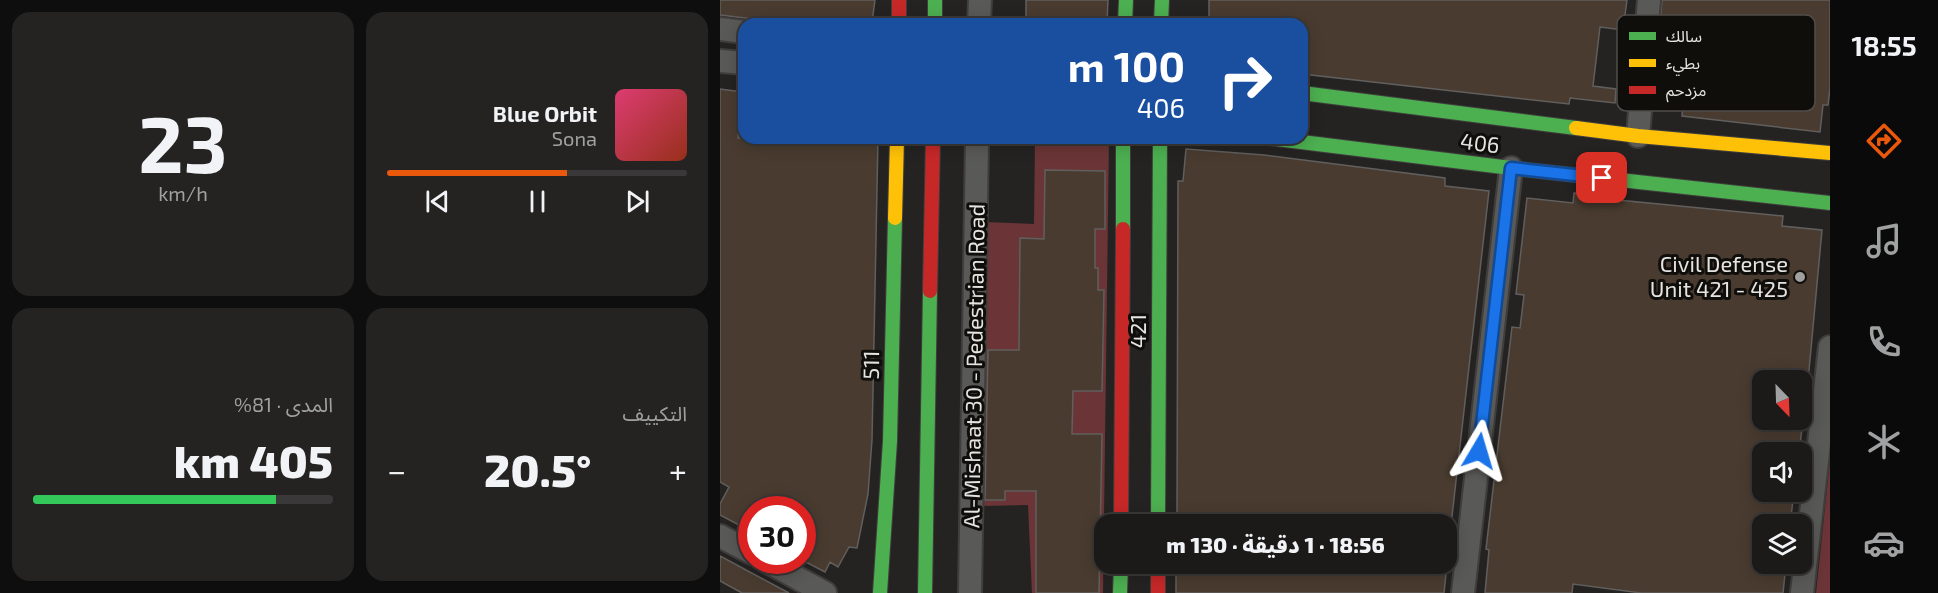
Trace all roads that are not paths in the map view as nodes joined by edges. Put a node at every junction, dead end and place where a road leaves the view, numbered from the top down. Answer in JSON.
{"nodes":[{"id":1,"x":899,"y":0,"type":"edge"},
{"id":2,"x":935,"y":0,"type":"edge"},
{"id":3,"x":980,"y":0,"type":"edge"},
{"id":4,"x":1126,"y":0,"type":"edge"},
{"id":5,"x":1162,"y":0,"type":"edge"},
{"id":6,"x":1648,"y":0,"type":"edge"},
{"id":7,"x":1647,"y":15,"type":"edge"},
{"id":8,"x":899,"y":18,"type":"edge"},
{"id":9,"x":935,"y":18,"type":"edge"},
{"id":10,"x":980,"y":18,"type":"edge"},
{"id":11,"x":1125,"y":18,"type":"edge"},
{"id":12,"x":1161,"y":18,"type":"edge"},
{"id":13,"x":720,"y":29,"type":"edge"},
{"id":14,"x":738,"y":31,"type":"edge"},
{"id":15,"x":720,"y":60,"type":"edge"},
{"id":16,"x":738,"y":62,"type":"edge"},
{"id":17,"x":1308,"y":94,"type":"edge"},
{"id":18,"x":1640,"y":111,"type":"edge"},
{"id":19,"x":1638,"y":136,"type":"junction"},
{"id":20,"x":1308,"y":143,"type":"edge"},
{"id":21,"x":897,"y":144,"type":"edge"},
{"id":22,"x":933,"y":144,"type":"edge"},
{"id":23,"x":977,"y":144,"type":"edge"},
{"id":24,"x":1123,"y":144,"type":"edge"},
{"id":25,"x":1160,"y":144,"type":"edge"},
{"id":26,"x":1830,"y":153,"type":"edge"},
{"id":27,"x":1511,"y":168,"type":"junction"},
{"id":28,"x":1830,"y":203,"type":"edge"},
{"id":29,"x":1830,"y":347,"type":"edge"},
{"id":30,"x":1121,"y":514,"type":"edge"},
{"id":31,"x":1158,"y":514,"type":"edge"},
{"id":32,"x":720,"y":536,"type":"edge"},
{"id":33,"x":738,"y":546,"type":"edge"},
{"id":34,"x":790,"y":574,"type":"edge"},
{"id":35,"x":1121,"y":574,"type":"edge"},
{"id":36,"x":1158,"y":574,"type":"edge"},
{"id":37,"x":825,"y":593,"type":"edge"},
{"id":38,"x":880,"y":593,"type":"edge"},
{"id":39,"x":925,"y":593,"type":"edge"},
{"id":40,"x":970,"y":593,"type":"edge"},
{"id":41,"x":1120,"y":593,"type":"edge"},
{"id":42,"x":1158,"y":593,"type":"edge"},
{"id":43,"x":1463,"y":593,"type":"edge"},
{"id":44,"x":1802,"y":593,"type":"edge"}],
"edges":[{"from":1,"to":8,"type":"street"},
{"from":2,"to":9,"type":"street"},
{"from":3,"to":10,"type":"street"},
{"from":4,"to":11,"type":"street"},
{"from":5,"to":12,"type":"street"},
{"from":6,"to":7,"type":"street"},
{"from":13,"to":14,"type":"street"},
{"from":15,"to":16,"type":"street"},
{"from":17,"to":19,"type":"street","name":"406"},
{"from":18,"to":19,"type":"street"},
{"from":19,"to":26,"type":"street","name":"406"},
{"from":20,"to":27,"type":"street","name":"406"},
{"from":21,"to":38,"type":"street","name":"511"},
{"from":22,"to":39,"type":"street"},
{"from":23,"to":40,"type":"street","name":"Al-Mishaat 30 - Pedestrian Road"},
{"from":24,"to":30,"type":"street"},
{"from":25,"to":31,"type":"street","name":"421"},
{"from":27,"to":28,"type":"street","name":"406"},
{"from":27,"to":43,"type":"street"},
{"from":29,"to":44,"type":"street"},
{"from":32,"to":33,"type":"street"},
{"from":34,"to":37,"type":"street"},
{"from":35,"to":41,"type":"street"},
{"from":36,"to":42,"type":"street"}]}
